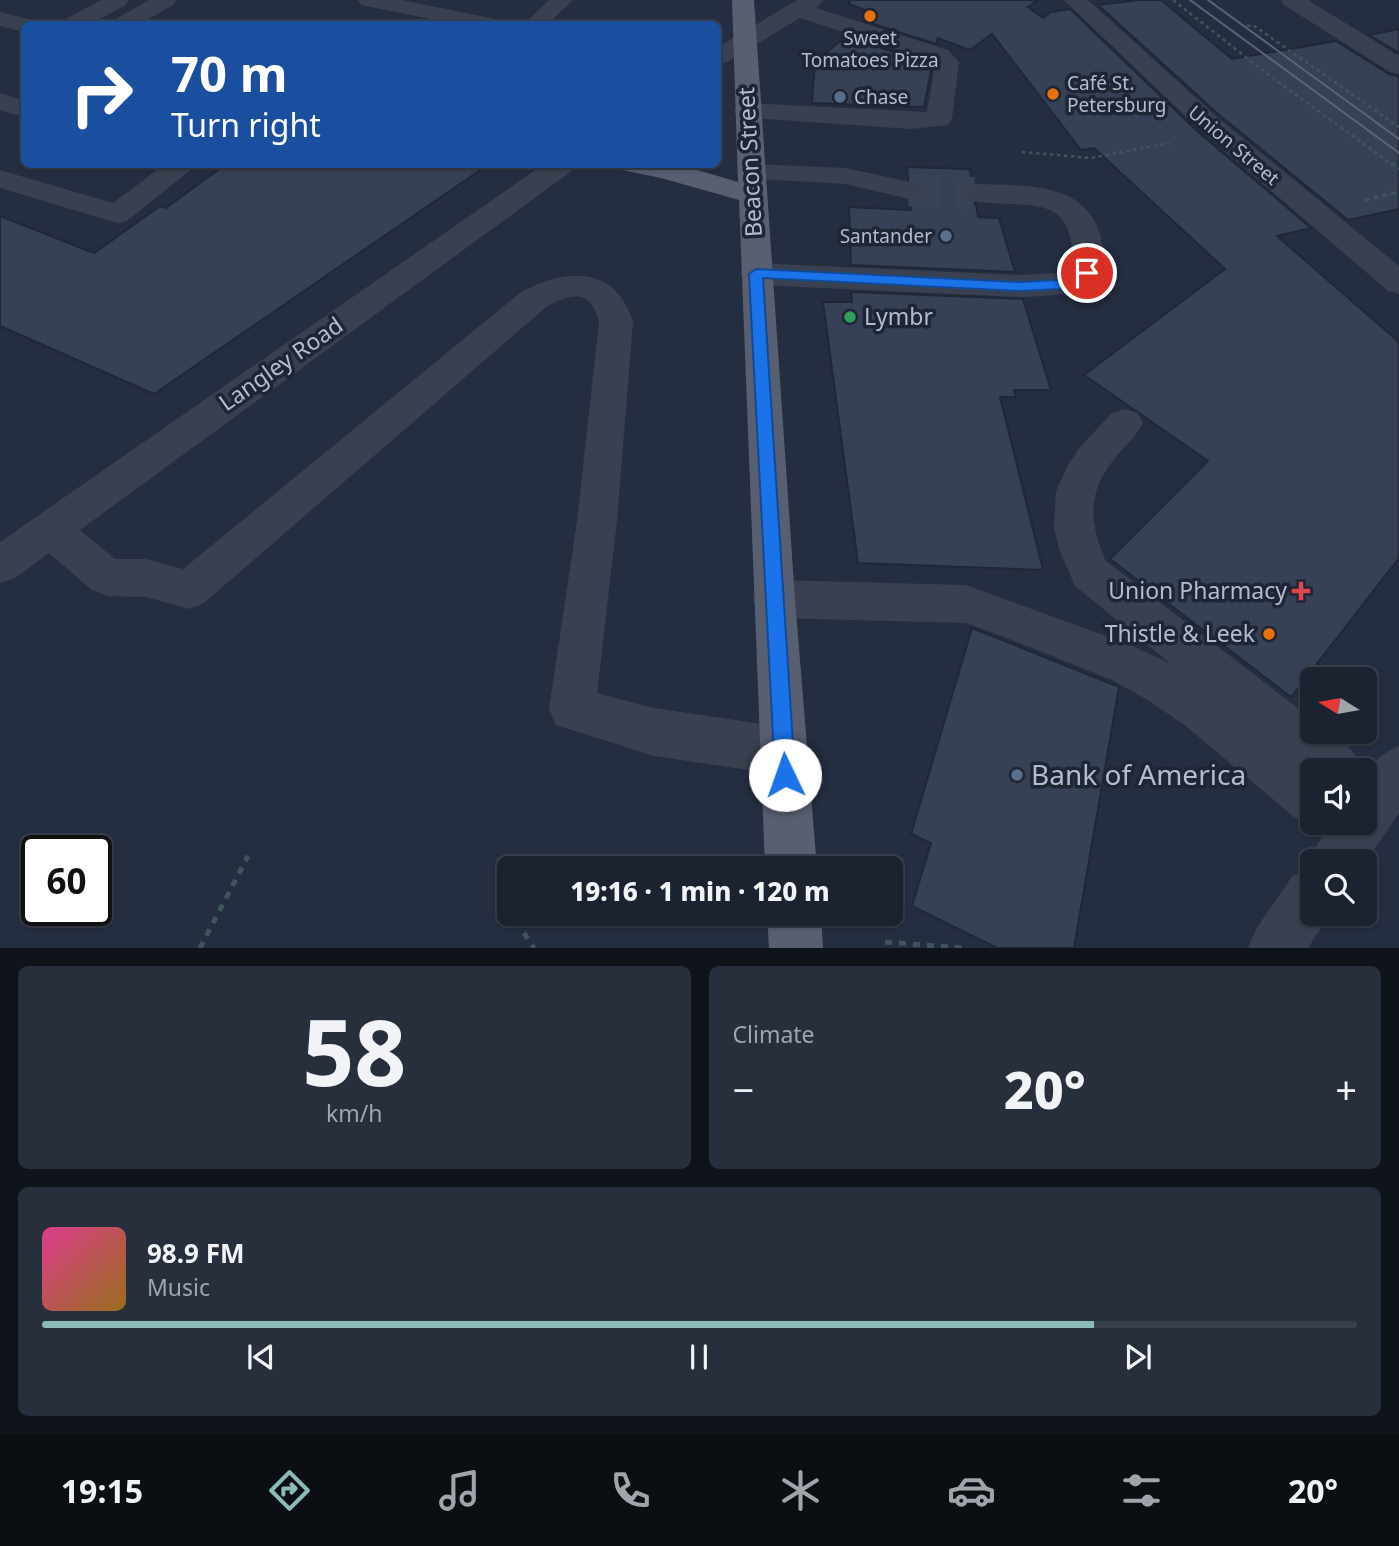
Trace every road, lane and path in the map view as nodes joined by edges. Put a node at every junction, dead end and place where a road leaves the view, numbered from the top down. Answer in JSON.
{"nodes":[{"id":1,"x":118,"y":0,"type":"edge"},
{"id":2,"x":165,"y":0,"type":"edge"},
{"id":3,"x":369,"y":0,"type":"edge"},
{"id":4,"x":562,"y":0,"type":"edge"},
{"id":5,"x":743,"y":0,"type":"edge"},
{"id":6,"x":1075,"y":0,"type":"edge"},
{"id":7,"x":1174,"y":0,"type":"edge"},
{"id":8,"x":1292,"y":0,"type":"edge"},
{"id":9,"x":804,"y":5,"type":"edge"},
{"id":10,"x":0,"y":19,"type":"edge"},
{"id":11,"x":80,"y":21,"type":"edge"},
{"id":12,"x":129,"y":21,"type":"edge"},
{"id":13,"x":472,"y":21,"type":"edge"},
{"id":14,"x":538,"y":21,"type":"edge"},
{"id":15,"x":21,"y":24,"type":"edge"},
{"id":16,"x":1247,"y":26,"type":"dead end"},
{"id":17,"x":1219,"y":30,"type":"dead end"},
{"id":18,"x":1212,"y":31,"type":"junction"},
{"id":19,"x":743,"y":40,"type":"junction"},
{"id":20,"x":721,"y":45,"type":"edge"},
{"id":21,"x":721,"y":55,"type":"edge"},
{"id":22,"x":1399,"y":67,"type":"edge"},
{"id":23,"x":0,"y":101,"type":"edge"},
{"id":24,"x":21,"y":108,"type":"edge"},
{"id":25,"x":747,"y":111,"type":"junction"},
{"id":26,"x":1397,"y":124,"type":"edge"},
{"id":27,"x":1178,"y":140,"type":"dead end"},
{"id":28,"x":1021,"y":152,"type":"dead end"},
{"id":29,"x":179,"y":168,"type":"edge"},
{"id":30,"x":557,"y":168,"type":"edge"},
{"id":31,"x":654,"y":168,"type":"edge"},
{"id":32,"x":1399,"y":169,"type":"edge"},
{"id":33,"x":0,"y":178,"type":"edge"},
{"id":34,"x":751,"y":183,"type":"junction"},
{"id":35,"x":909,"y":190,"type":"tunnel mouth"},
{"id":36,"x":1399,"y":192,"type":"edge"},
{"id":37,"x":974,"y":193,"type":"tunnel mouth"},
{"id":38,"x":1377,"y":197,"type":"dead end"},
{"id":39,"x":756,"y":274,"type":"junction"},
{"id":40,"x":1399,"y":284,"type":"edge"},
{"id":41,"x":1125,"y":423,"type":"dead end"},
{"id":42,"x":50,"y":529,"type":"junction"},
{"id":43,"x":0,"y":565,"type":"edge"},
{"id":44,"x":774,"y":599,"type":"junction"},
{"id":45,"x":783,"y":751,"type":"junction"},
{"id":46,"x":1324,"y":758,"type":"edge"},
{"id":47,"x":1300,"y":789,"type":"edge"},
{"id":48,"x":248,"y":856,"type":"dead end"},
{"id":49,"x":790,"y":856,"type":"edge"},
{"id":50,"x":1300,"y":911,"type":"edge"},
{"id":51,"x":795,"y":926,"type":"edge"},
{"id":52,"x":524,"y":933,"type":"dead end"},
{"id":53,"x":885,"y":942,"type":"dead end"},
{"id":54,"x":200,"y":947,"type":"edge"},
{"id":55,"x":534,"y":947,"type":"edge"},
{"id":56,"x":796,"y":947,"type":"edge"},
{"id":57,"x":962,"y":947,"type":"edge"},
{"id":58,"x":1275,"y":947,"type":"edge"}],
"edges":[{"from":1,"to":11,"type":"street"},
{"from":2,"to":12,"type":"street"},
{"from":3,"to":13,"type":"street"},
{"from":4,"to":14,"type":"street"},
{"from":5,"to":19,"type":"main road","name":"Beacon Street"},
{"from":6,"to":40,"type":"street","name":"Union Street"},
{"from":7,"to":18,"type":"path"},
{"from":8,"to":22,"type":"street"},
{"from":9,"to":19,"type":"street"},
{"from":9,"to":25,"type":"street"},
{"from":10,"to":15,"type":"street"},
{"from":16,"to":26,"type":"path"},
{"from":17,"to":18,"type":"path"},
{"from":18,"to":32,"type":"path"},
{"from":19,"to":20,"type":"street"},
{"from":19,"to":21,"type":"street"},
{"from":19,"to":25,"type":"main road","name":"Beacon Street"},
{"from":23,"to":24,"type":"street"},
{"from":25,"to":34,"type":"main road","name":"Beacon Street"},
{"from":27,"to":28,"type":"path"},
{"from":29,"to":33,"type":"street"},
{"from":30,"to":42,"type":"street","name":"Langley Road"},
{"from":31,"to":34,"type":"main road"},
{"from":34,"to":35,"type":"street"},
{"from":34,"to":39,"type":"main road","name":"Beacon Street"},
{"from":36,"to":38,"type":"path"},
{"from":37,"to":39,"type":"street"},
{"from":39,"to":44,"type":"main road","name":"Beacon Street"},
{"from":41,"to":46,"type":"street"},
{"from":42,"to":43,"type":"street","name":"Langley Road"},
{"from":42,"to":45,"type":"street"},
{"from":44,"to":45,"type":"main road","name":"Beacon Street"},
{"from":44,"to":47,"type":"street"},
{"from":45,"to":49,"type":"main road","name":"Beacon Street"},
{"from":48,"to":54,"type":"path"},
{"from":50,"to":58,"type":"street"},
{"from":51,"to":56,"type":"main road"},
{"from":52,"to":55,"type":"path"},
{"from":53,"to":57,"type":"path"}]}
